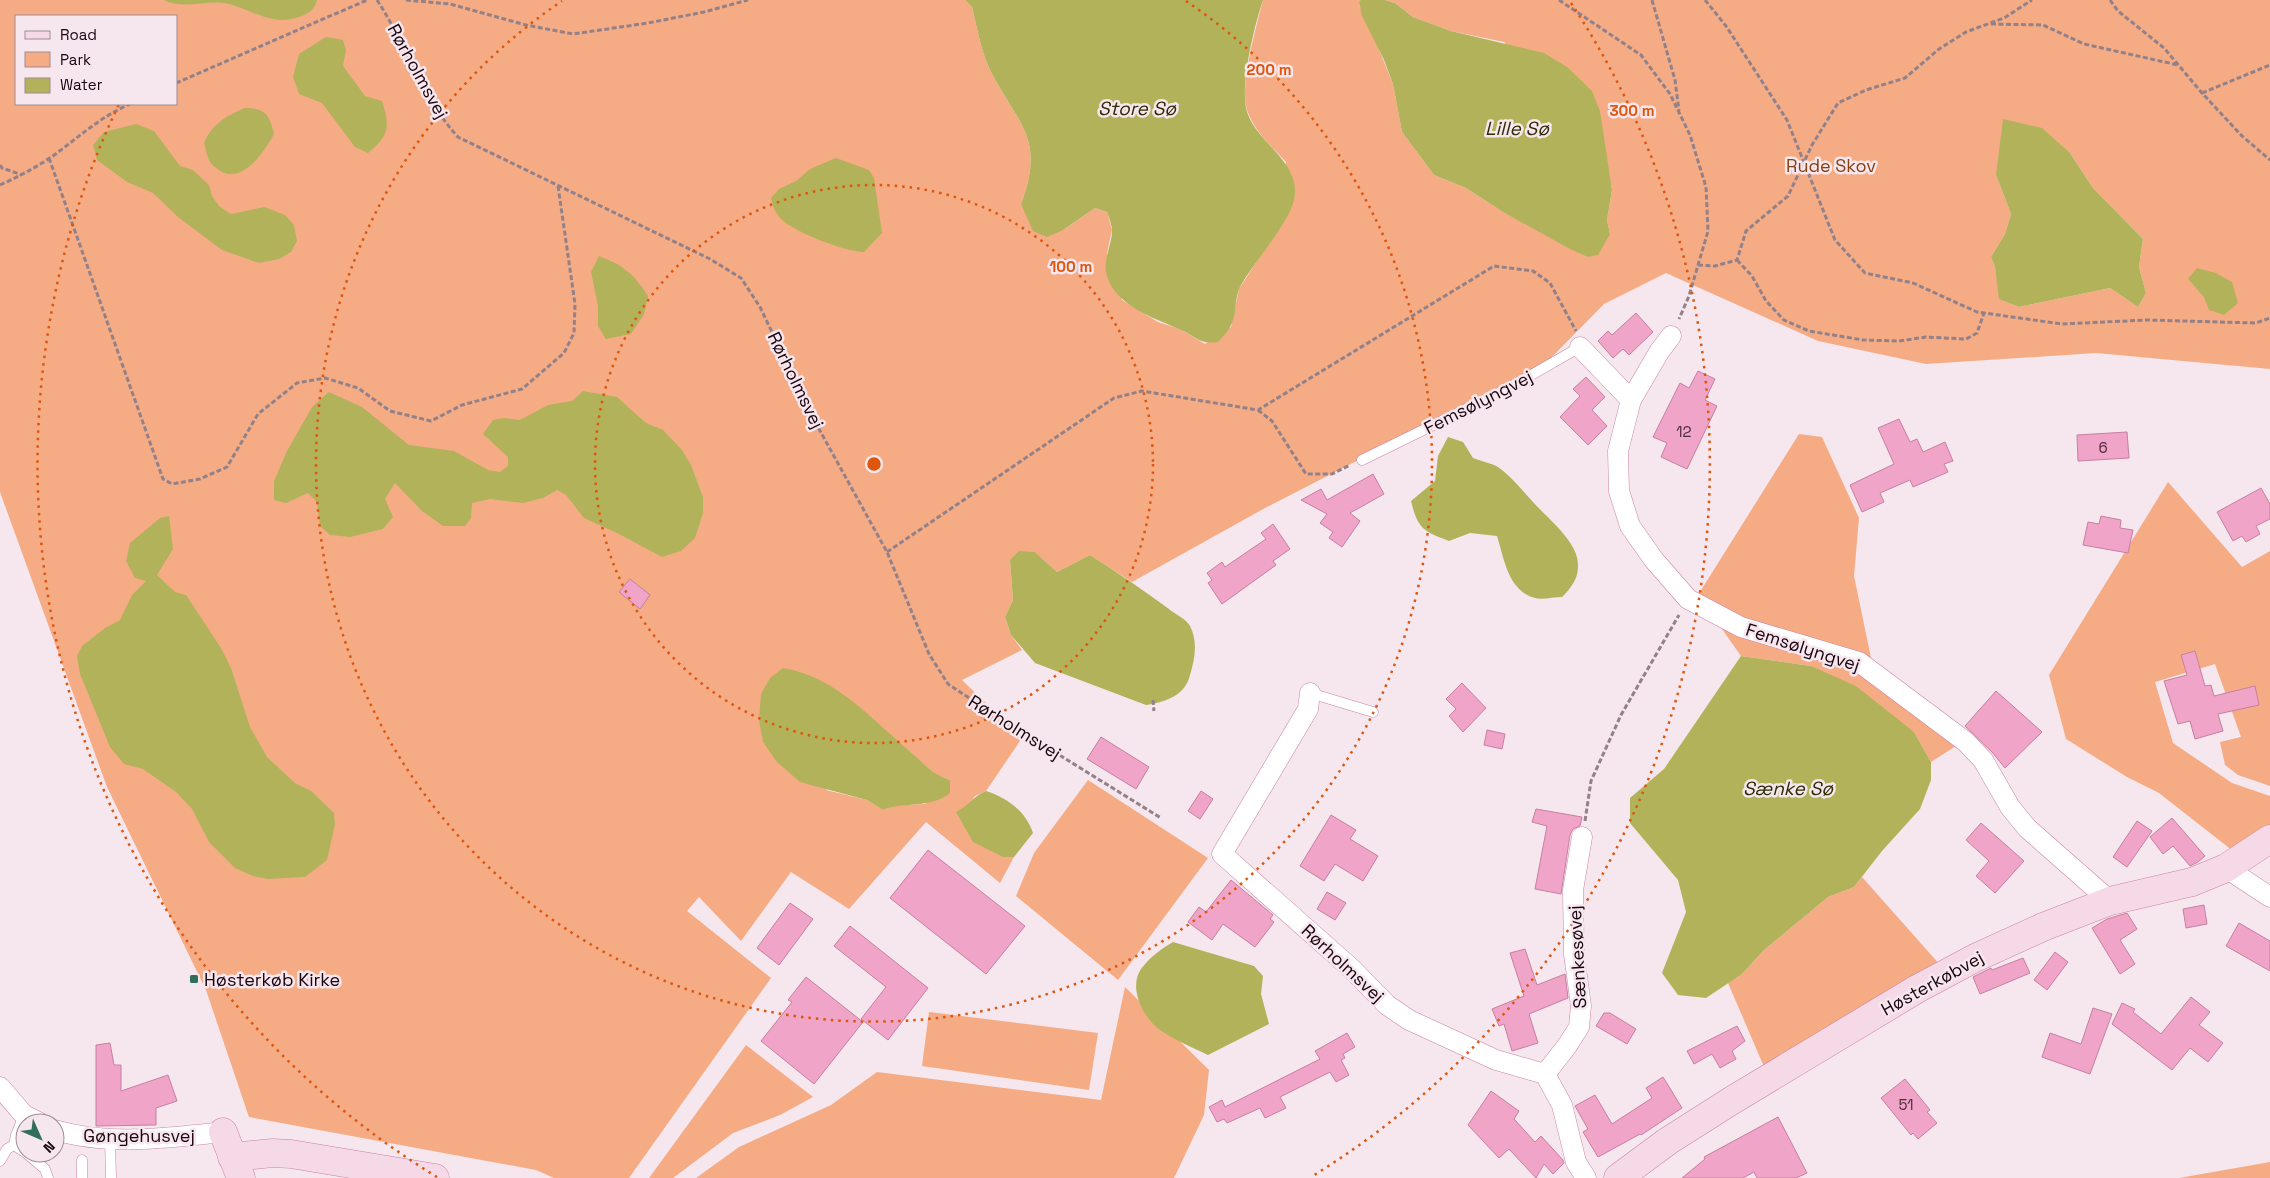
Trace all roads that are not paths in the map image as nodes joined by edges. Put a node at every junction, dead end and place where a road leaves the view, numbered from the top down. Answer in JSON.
{"nodes":[{"id":1,"x":1671,"y":336,"type":"road end"},
{"id":2,"x":1580,"y":347,"type":"joint"},
{"id":3,"x":1631,"y":400,"type":"junction"},
{"id":4,"x":1362,"y":460,"type":"road end"},
{"id":5,"x":1310,"y":693,"type":"joint"},
{"id":6,"x":1373,"y":712,"type":"dead end"},
{"id":7,"x":1582,"y":837,"type":"road end"},
{"id":8,"x":2270,"y":839,"type":"edge"},
{"id":9,"x":2226,"y":868,"type":"junction"},
{"id":10,"x":2270,"y":897,"type":"edge"},
{"id":11,"x":2110,"y":901,"type":"junction"},
{"id":12,"x":1545,"y":1074,"type":"junction"},
{"id":13,"x":0,"y":1087,"type":"edge"},
{"id":14,"x":26,"y":1113,"type":"edge"},
{"id":15,"x":223,"y":1132,"type":"joint"},
{"id":16,"x":65,"y":1133,"type":"edge"},
{"id":17,"x":110,"y":1138,"type":"junction"},
{"id":18,"x":15,"y":1140,"type":"edge"},
{"id":19,"x":14,"y":1146,"type":"joint"},
{"id":20,"x":82,"y":1160,"type":"dead end"},
{"id":21,"x":0,"y":1161,"type":"edge"},
{"id":22,"x":38,"y":1163,"type":"edge"},
{"id":23,"x":237,"y":1168,"type":"edge"},
{"id":24,"x":48,"y":1178,"type":"edge"},
{"id":25,"x":82,"y":1178,"type":"edge"},
{"id":26,"x":111,"y":1178,"type":"edge"},
{"id":27,"x":435,"y":1178,"type":"edge"},
{"id":28,"x":1586,"y":1178,"type":"edge"},
{"id":29,"x":1618,"y":1178,"type":"edge"}],
"edges":[{"from":1,"to":3,"type":"street","name":"Femsølyngvej"},
{"from":2,"to":3,"type":"street"},
{"from":2,"to":4,"type":"lane","name":"Femsølyngvej"},
{"from":3,"to":11,"type":"street","name":"Femsølyngvej"},
{"from":5,"to":6,"type":"lane","name":"Rørholmsvej"},
{"from":5,"to":12,"type":"street","name":"Rørholmsvej"},
{"from":7,"to":12,"type":"street","name":"Sænkesøvej"},
{"from":8,"to":9,"type":"street","name":"Høsterkøbvej"},
{"from":9,"to":10,"type":"street"},
{"from":9,"to":11,"type":"street","name":"Høsterkøbvej"},
{"from":11,"to":29,"type":"street","name":"Høsterkøbvej"},
{"from":12,"to":28,"type":"street"},
{"from":13,"to":14,"type":"street"},
{"from":15,"to":17,"type":"street","name":"Gøngehusvej"},
{"from":15,"to":23,"type":"street"},
{"from":16,"to":17,"type":"street","name":"Gøngehusvej"},
{"from":17,"to":26,"type":"lane"},
{"from":18,"to":19,"type":"lane"},
{"from":19,"to":21,"type":"lane"},
{"from":20,"to":25,"type":"lane"},
{"from":22,"to":24,"type":"lane"},
{"from":23,"to":27,"type":"street"}]}
